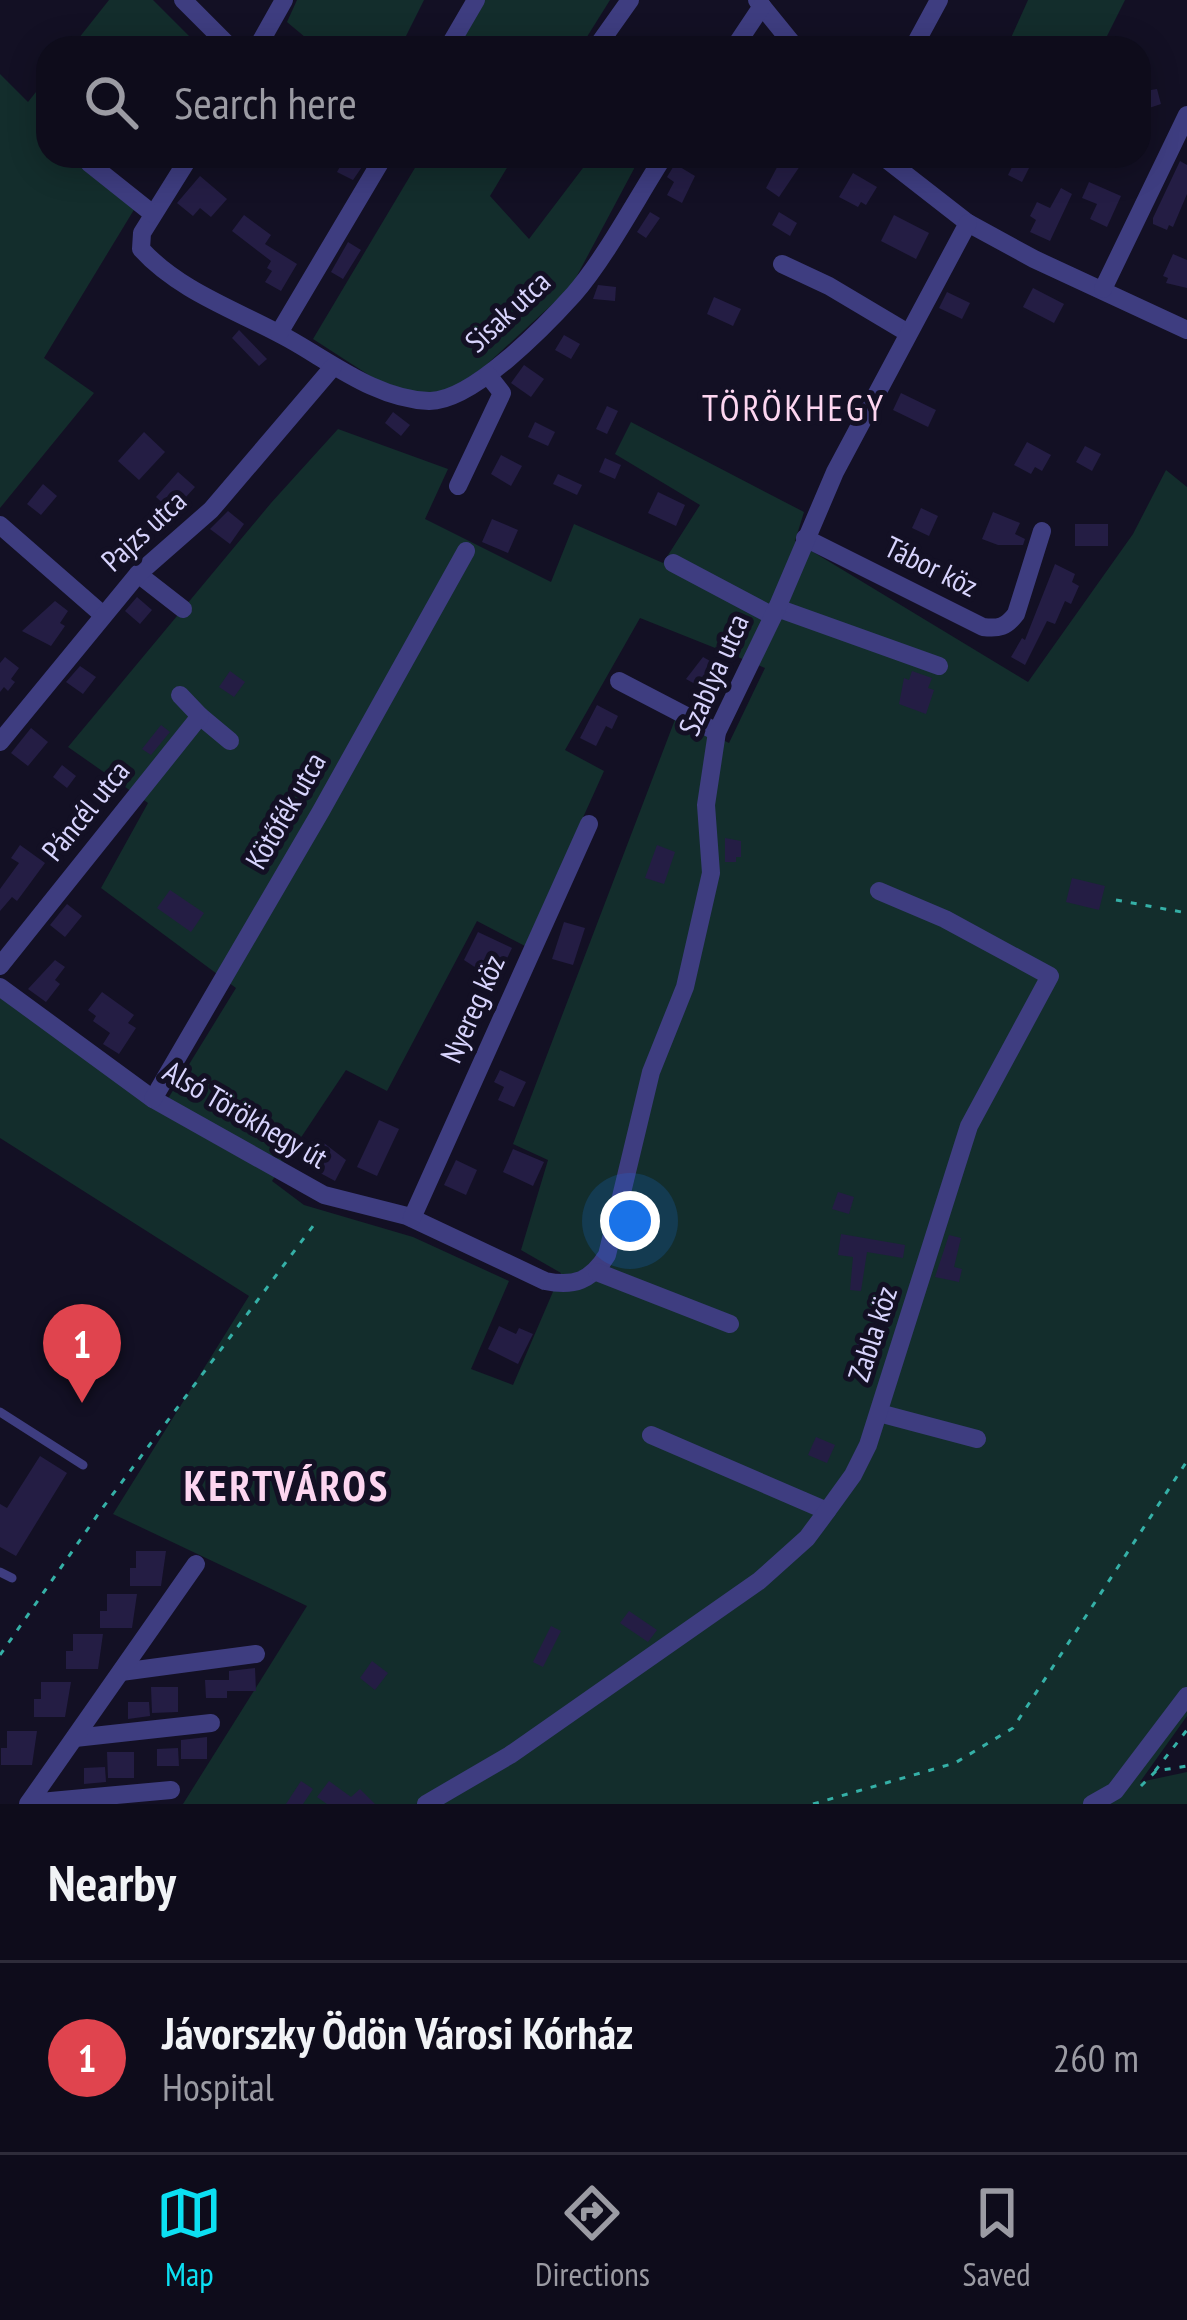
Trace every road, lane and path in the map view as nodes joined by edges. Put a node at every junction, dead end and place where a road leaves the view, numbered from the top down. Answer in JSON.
{"nodes":[{"id":1,"x":183,"y":0,"type":"edge"},
{"id":2,"x":284,"y":0,"type":"edge"},
{"id":3,"x":476,"y":0,"type":"edge"},
{"id":4,"x":629,"y":0,"type":"edge"},
{"id":5,"x":939,"y":0,"type":"edge"},
{"id":6,"x":759,"y":3,"type":"edge"},
{"id":7,"x":219,"y":36,"type":"edge"},
{"id":8,"x":264,"y":36,"type":"edge"},
{"id":9,"x":455,"y":36,"type":"edge"},
{"id":10,"x":604,"y":36,"type":"edge"},
{"id":11,"x":741,"y":36,"type":"edge"},
{"id":12,"x":786,"y":36,"type":"edge"},
{"id":13,"x":920,"y":36,"type":"edge"},
{"id":14,"x":1187,"y":115,"type":"edge"},
{"id":15,"x":95,"y":168,"type":"edge"},
{"id":16,"x":182,"y":168,"type":"edge"},
{"id":17,"x":377,"y":168,"type":"edge"},
{"id":18,"x":656,"y":168,"type":"edge"},
{"id":19,"x":897,"y":168,"type":"edge"},
{"id":20,"x":153,"y":214,"type":"junction"},
{"id":21,"x":968,"y":223,"type":"junction"},
{"id":22,"x":782,"y":264,"type":"dead end"},
{"id":23,"x":1103,"y":289,"type":"junction"},
{"id":24,"x":1187,"y":330,"type":"edge"},
{"id":25,"x":279,"y":333,"type":"junction"},
{"id":26,"x":908,"y":333,"type":"junction"},
{"id":27,"x":333,"y":367,"type":"junction"},
{"id":28,"x":488,"y":375,"type":"junction"},
{"id":29,"x":458,"y":486,"type":"dead end"},
{"id":30,"x":0,"y":525,"type":"edge"},
{"id":31,"x":1042,"y":531,"type":"dead end"},
{"id":32,"x":805,"y":538,"type":"junction"},
{"id":33,"x":466,"y":551,"type":"dead end"},
{"id":34,"x":673,"y":563,"type":"dead end"},
{"id":35,"x":138,"y":574,"type":"junction"},
{"id":36,"x":183,"y":609,"type":"dead end"},
{"id":37,"x":775,"y":612,"type":"junction"},
{"id":38,"x":103,"y":615,"type":"junction"},
{"id":39,"x":940,"y":666,"type":"dead end"},
{"id":40,"x":620,"y":680,"type":"dead end"},
{"id":41,"x":180,"y":695,"type":"dead end"},
{"id":42,"x":200,"y":716,"type":"junction"},
{"id":43,"x":717,"y":732,"type":"junction"},
{"id":44,"x":230,"y":740,"type":"dead end"},
{"id":45,"x":0,"y":742,"type":"edge"},
{"id":46,"x":589,"y":824,"type":"dead end"},
{"id":47,"x":879,"y":891,"type":"dead end"},
{"id":48,"x":1117,"y":900,"type":"dead end"},
{"id":49,"x":1187,"y":913,"type":"edge"},
{"id":50,"x":0,"y":966,"type":"edge"},
{"id":51,"x":0,"y":987,"type":"edge"},
{"id":52,"x":153,"y":1099,"type":"junction"},
{"id":53,"x":412,"y":1218,"type":"junction"},
{"id":54,"x":313,"y":1226,"type":"dead end"},
{"id":55,"x":602,"y":1263,"type":"junction"},
{"id":56,"x":730,"y":1324,"type":"dead end"},
{"id":57,"x":0,"y":1412,"type":"edge"},
{"id":58,"x":879,"y":1413,"type":"junction"},
{"id":59,"x":651,"y":1435,"type":"dead end"},
{"id":60,"x":977,"y":1439,"type":"dead end"},
{"id":61,"x":1187,"y":1461,"type":"edge"},
{"id":62,"x":83,"y":1465,"type":"dead end"},
{"id":63,"x":827,"y":1511,"type":"junction"},
{"id":64,"x":196,"y":1564,"type":"dead end"},
{"id":65,"x":0,"y":1571,"type":"edge"},
{"id":66,"x":12,"y":1578,"type":"dead end"},
{"id":67,"x":256,"y":1654,"type":"dead end"},
{"id":68,"x":0,"y":1655,"type":"edge"},
{"id":69,"x":121,"y":1672,"type":"junction"},
{"id":70,"x":1187,"y":1696,"type":"edge"},
{"id":71,"x":211,"y":1723,"type":"dead end"},
{"id":72,"x":1187,"y":1730,"type":"edge"},
{"id":73,"x":75,"y":1738,"type":"junction"},
{"id":74,"x":1187,"y":1766,"type":"edge"},
{"id":75,"x":1156,"y":1771,"type":"junction"},
{"id":76,"x":170,"y":1790,"type":"dead end"},
{"id":77,"x":1134,"y":1792,"type":"dead end"},
{"id":78,"x":1094,"y":1803,"type":"edge"},
{"id":79,"x":29,"y":1804,"type":"edge"},
{"id":80,"x":426,"y":1804,"type":"edge"},
{"id":81,"x":813,"y":1804,"type":"edge"}],
"edges":[{"from":1,"to":7,"type":"street"},
{"from":2,"to":8,"type":"street"},
{"from":3,"to":9,"type":"street"},
{"from":4,"to":10,"type":"street"},
{"from":5,"to":13,"type":"street"},
{"from":6,"to":11,"type":"street"},
{"from":6,"to":12,"type":"street"},
{"from":14,"to":23,"type":"street"},
{"from":15,"to":20,"type":"street"},
{"from":16,"to":20,"type":"street"},
{"from":17,"to":25,"type":"street"},
{"from":18,"to":28,"type":"street","name":"Sisak utca"},
{"from":19,"to":21,"type":"street"},
{"from":20,"to":25,"type":"street","name":"Sisak utca"},
{"from":21,"to":23,"type":"street"},
{"from":21,"to":26,"type":"street","name":"Szablya utca"},
{"from":22,"to":26,"type":"street"},
{"from":23,"to":24,"type":"street"},
{"from":25,"to":27,"type":"street","name":"Sisak utca"},
{"from":26,"to":32,"type":"street","name":"Szablya utca"},
{"from":27,"to":28,"type":"street","name":"Sisak utca"},
{"from":27,"to":35,"type":"street","name":"Pajzs utca"},
{"from":28,"to":29,"type":"street"},
{"from":30,"to":38,"type":"street"},
{"from":31,"to":32,"type":"street","name":"Tábor köz"},
{"from":32,"to":37,"type":"street","name":"Szablya utca"},
{"from":33,"to":52,"type":"street","name":"Kötőfék utca"},
{"from":34,"to":37,"type":"street"},
{"from":35,"to":36,"type":"street"},
{"from":35,"to":38,"type":"street","name":"Pajzs utca"},
{"from":37,"to":39,"type":"street"},
{"from":37,"to":43,"type":"street","name":"Szablya utca"},
{"from":38,"to":45,"type":"street","name":"Pajzs utca"},
{"from":40,"to":43,"type":"street"},
{"from":41,"to":42,"type":"street"},
{"from":42,"to":44,"type":"street"},
{"from":42,"to":50,"type":"street","name":"Páncél utca"},
{"from":43,"to":55,"type":"street","name":"Szablya utca"},
{"from":46,"to":53,"type":"street","name":"Nyereg köz"},
{"from":47,"to":58,"type":"street","name":"Zabla köz"},
{"from":48,"to":49,"type":"path"},
{"from":51,"to":52,"type":"street","name":"Alsó Törökhegy út"},
{"from":52,"to":53,"type":"street","name":"Alsó Törökhegy út"},
{"from":53,"to":55,"type":"street","name":"Alsó Törökhegy út"},
{"from":54,"to":68,"type":"path"},
{"from":55,"to":56,"type":"street"},
{"from":57,"to":62,"type":"lane"},
{"from":58,"to":60,"type":"street"},
{"from":58,"to":63,"type":"street","name":"Zabla köz"},
{"from":59,"to":63,"type":"street"},
{"from":61,"to":81,"type":"path"},
{"from":63,"to":80,"type":"street","name":"Zabla köz"},
{"from":64,"to":69,"type":"street"},
{"from":65,"to":66,"type":"lane"},
{"from":67,"to":69,"type":"street"},
{"from":69,"to":73,"type":"street"},
{"from":70,"to":78,"type":"street"},
{"from":71,"to":73,"type":"street"},
{"from":72,"to":75,"type":"path"},
{"from":73,"to":79,"type":"street"},
{"from":74,"to":75,"type":"path"},
{"from":75,"to":77,"type":"path"},
{"from":76,"to":79,"type":"street"}]}
